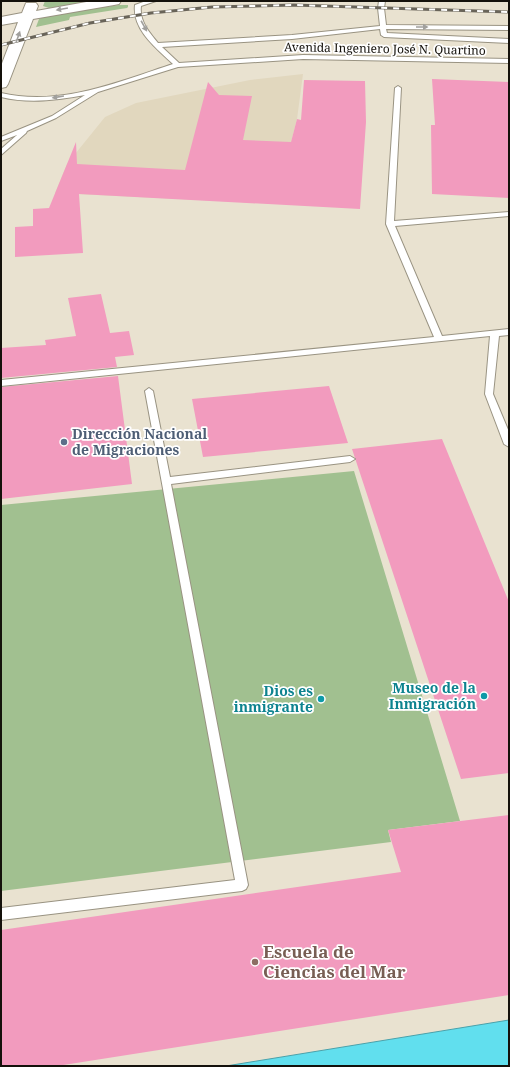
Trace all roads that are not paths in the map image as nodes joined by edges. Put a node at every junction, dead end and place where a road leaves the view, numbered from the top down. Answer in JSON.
{"nodes":[{"id":1,"x":32,"y":1,"type":"edge"},
{"id":2,"x":114,"y":1,"type":"edge"},
{"id":3,"x":153,"y":1,"type":"edge"},
{"id":4,"x":382,"y":1,"type":"edge"},
{"id":5,"x":27,"y":16,"type":"junction"},
{"id":6,"x":1,"y":21,"type":"edge"},
{"id":7,"x":383,"y":27,"type":"junction"},
{"id":8,"x":509,"y":28,"type":"edge"},
{"id":9,"x":509,"y":41,"type":"edge"},
{"id":10,"x":156,"y":45,"type":"junction"},
{"id":11,"x":509,"y":62,"type":"edge"},
{"id":12,"x":177,"y":65,"type":"junction"},
{"id":13,"x":1,"y":84,"type":"edge"},
{"id":14,"x":398,"y":88,"type":"dead end"},
{"id":15,"x":96,"y":91,"type":"junction"},
{"id":16,"x":1,"y":95,"type":"edge"},
{"id":17,"x":30,"y":126,"type":"junction"},
{"id":18,"x":1,"y":139,"type":"edge"},
{"id":19,"x":1,"y":153,"type":"edge"},
{"id":20,"x":509,"y":214,"type":"edge"},
{"id":21,"x":390,"y":224,"type":"junction"},
{"id":22,"x":509,"y":332,"type":"edge"},
{"id":23,"x":495,"y":333,"type":"junction"},
{"id":24,"x":440,"y":339,"type":"junction"},
{"id":25,"x":1,"y":383,"type":"edge"},
{"id":26,"x":149,"y":390,"type":"dead end"},
{"id":27,"x":509,"y":444,"type":"edge"},
{"id":28,"x":350,"y":460,"type":"dead end"},
{"id":29,"x":166,"y":481,"type":"junction"},
{"id":30,"x":1,"y":914,"type":"edge"}],
"edges":[{"from":1,"to":5,"type":"main road"},
{"from":2,"to":5,"type":"main road","one_way":true},
{"from":3,"to":10,"type":"lane","one_way":true},
{"from":4,"to":7,"type":"lane"},
{"from":5,"to":6,"type":"main road"},
{"from":13,"to":5,"type":"main road","one_way":true},
{"from":7,"to":8,"type":"lane","one_way":true},
{"from":7,"to":9,"type":"lane","name":"Avenida Ingeniero José N. Quartino"},
{"from":7,"to":10,"type":"lane"},
{"from":10,"to":12,"type":"lane"},
{"from":11,"to":12,"type":"lane","name":"Avenida Ingeniero José N. Quartino"},
{"from":12,"to":15,"type":"lane","name":"Avenida Ingeniero José N. Quartino"},
{"from":14,"to":21,"type":"lane"},
{"from":15,"to":16,"type":"lane","name":"Avenida Ingeniero José N. Quartino","one_way":true},
{"from":15,"to":17,"type":"lane","name":"Avenida Ingeniero José N. Quartino"},
{"from":17,"to":18,"type":"lane","name":"Avenida Ingeniero José N. Quartino"},
{"from":17,"to":19,"type":"lane"},
{"from":20,"to":21,"type":"lane"},
{"from":21,"to":24,"type":"lane"},
{"from":22,"to":23,"type":"lane"},
{"from":23,"to":24,"type":"lane"},
{"from":23,"to":27,"type":"lane"},
{"from":24,"to":25,"type":"lane"},
{"from":26,"to":29,"type":"lane"},
{"from":28,"to":29,"type":"lane"},
{"from":29,"to":30,"type":"lane"}]}
